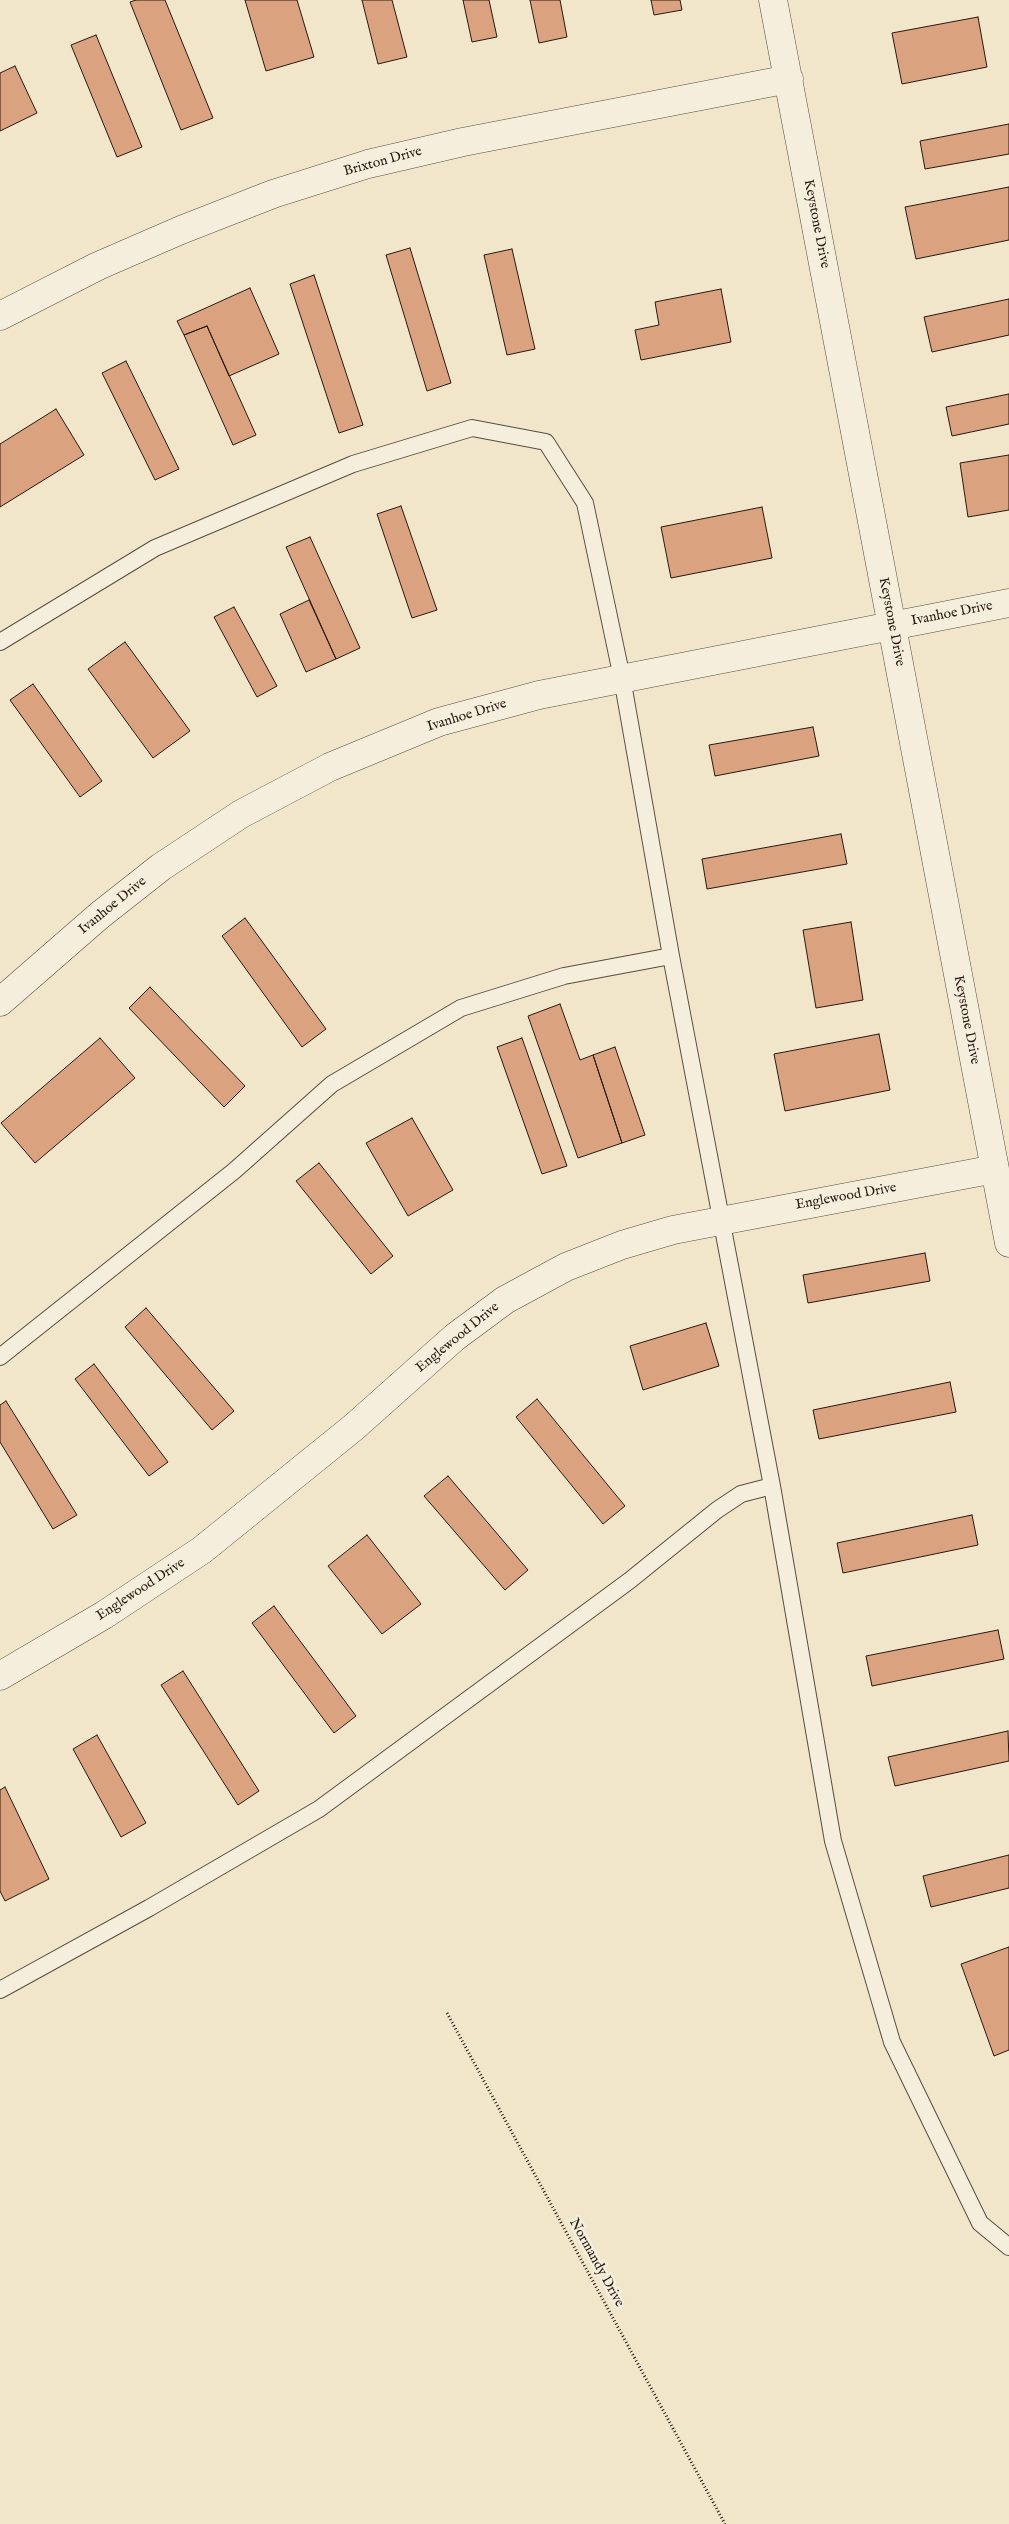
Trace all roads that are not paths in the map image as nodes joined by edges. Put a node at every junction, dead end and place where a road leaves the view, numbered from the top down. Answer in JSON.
{"nodes":[{"id":1,"x":773,"y":0,"type":"edge"},
{"id":2,"x":789,"y":79,"type":"junction"},
{"id":3,"x":0,"y":316,"type":"edge"},
{"id":4,"x":1009,"y":603,"type":"edge"},
{"id":5,"x":892,"y":626,"type":"junction"},
{"id":6,"x":0,"y":642,"type":"edge"},
{"id":7,"x":622,"y":678,"type":"junction"},
{"id":8,"x":671,"y":956,"type":"junction"},
{"id":9,"x":0,"y":1002,"type":"edge"},
{"id":10,"x":995,"y":1170,"type":"junction"},
{"id":11,"x":722,"y":1220,"type":"junction"},
{"id":12,"x":1009,"y":1243,"type":"edge"},
{"id":13,"x":0,"y":1357,"type":"edge"},
{"id":14,"x":772,"y":1486,"type":"junction"},
{"id":15,"x":0,"y":1676,"type":"edge"},
{"id":16,"x":0,"y":1990,"type":"edge"},
{"id":17,"x":1009,"y":2247,"type":"edge"}],
"edges":[{"from":1,"to":2,"type":"street","name":"Keystone Drive"},
{"from":2,"to":3,"type":"street","name":"Brixton Drive"},
{"from":2,"to":5,"type":"street","name":"Keystone Drive"},
{"from":4,"to":5,"type":"street","name":"Ivanhoe Drive"},
{"from":5,"to":7,"type":"street","name":"Ivanhoe Drive"},
{"from":5,"to":10,"type":"street","name":"Keystone Drive"},
{"from":6,"to":7,"type":"lane"},
{"from":7,"to":8,"type":"lane"},
{"from":7,"to":9,"type":"street","name":"Ivanhoe Drive"},
{"from":8,"to":11,"type":"lane"},
{"from":8,"to":13,"type":"lane"},
{"from":10,"to":11,"type":"street","name":"Englewood Drive"},
{"from":10,"to":12,"type":"street","name":"Keystone Drive"},
{"from":11,"to":14,"type":"lane"},
{"from":11,"to":15,"type":"street","name":"Englewood Drive"},
{"from":14,"to":16,"type":"lane"},
{"from":14,"to":17,"type":"lane"}]}
